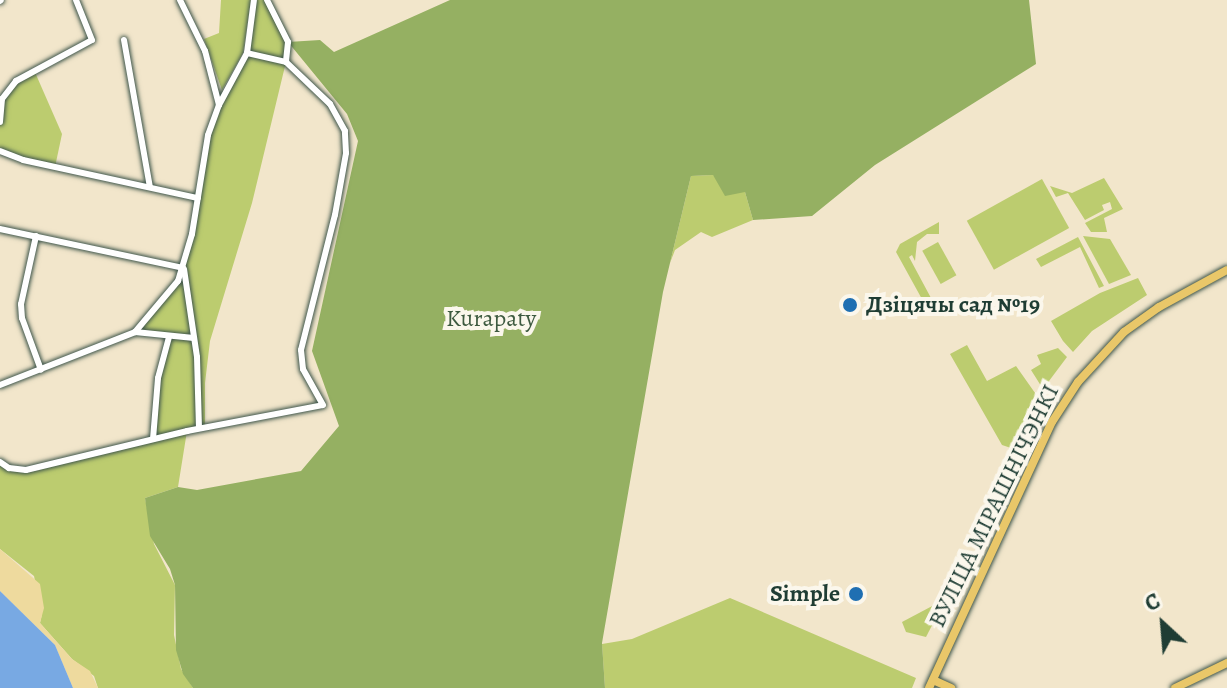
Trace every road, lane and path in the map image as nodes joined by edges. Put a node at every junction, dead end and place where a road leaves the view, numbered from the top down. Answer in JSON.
{"nodes":[{"id":1,"x":76,"y":0,"type":"edge"},
{"id":2,"x":180,"y":0,"type":"edge"},
{"id":3,"x":254,"y":0,"type":"edge"},
{"id":4,"x":267,"y":0,"type":"edge"},
{"id":5,"x":124,"y":40,"type":"dead end"},
{"id":6,"x":247,"y":53,"type":"junction"},
{"id":7,"x":286,"y":62,"type":"junction"},
{"id":8,"x":219,"y":105,"type":"junction"},
{"id":9,"x":0,"y":122,"type":"edge"},
{"id":10,"x":0,"y":151,"type":"edge"},
{"id":11,"x":150,"y":187,"type":"junction"},
{"id":12,"x":198,"y":198,"type":"junction"},
{"id":13,"x":0,"y":229,"type":"edge"},
{"id":14,"x":36,"y":236,"type":"junction"},
{"id":15,"x":183,"y":268,"type":"junction"},
{"id":16,"x":1227,"y":270,"type":"edge"},
{"id":17,"x":135,"y":332,"type":"junction"},
{"id":18,"x":169,"y":337,"type":"junction"},
{"id":19,"x":194,"y":338,"type":"junction"},
{"id":20,"x":41,"y":370,"type":"junction"},
{"id":21,"x":0,"y":385,"type":"edge"},
{"id":22,"x":199,"y":428,"type":"junction"},
{"id":23,"x":153,"y":439,"type":"junction"},
{"id":24,"x":0,"y":462,"type":"edge"},
{"id":25,"x":1227,"y":663,"type":"edge"},
{"id":26,"x":931,"y":684,"type":"edge"},
{"id":27,"x":951,"y":688,"type":"edge"},
{"id":28,"x":1175,"y":688,"type":"edge"}],
"edges":[{"from":1,"to":9,"type":"street"},
{"from":2,"to":8,"type":"street"},
{"from":3,"to":6,"type":"street"},
{"from":4,"to":7,"type":"street"},
{"from":5,"to":11,"type":"street"},
{"from":6,"to":7,"type":"street"},
{"from":6,"to":8,"type":"street"},
{"from":7,"to":22,"type":"street"},
{"from":8,"to":12,"type":"street"},
{"from":10,"to":11,"type":"street"},
{"from":11,"to":12,"type":"street"},
{"from":12,"to":15,"type":"street"},
{"from":13,"to":14,"type":"street"},
{"from":14,"to":15,"type":"street"},
{"from":14,"to":20,"type":"street"},
{"from":15,"to":17,"type":"street"},
{"from":15,"to":19,"type":"street"},
{"from":16,"to":26,"type":"main road","name":"ВУЛІЦА МІРАШНІЧЭНКІ"},
{"from":17,"to":18,"type":"street"},
{"from":17,"to":20,"type":"street"},
{"from":18,"to":19,"type":"street"},
{"from":18,"to":23,"type":"street"},
{"from":19,"to":22,"type":"street"},
{"from":20,"to":21,"type":"street"},
{"from":22,"to":23,"type":"street"},
{"from":23,"to":24,"type":"street"},
{"from":25,"to":28,"type":"main road"},
{"from":26,"to":27,"type":"main road"}]}
